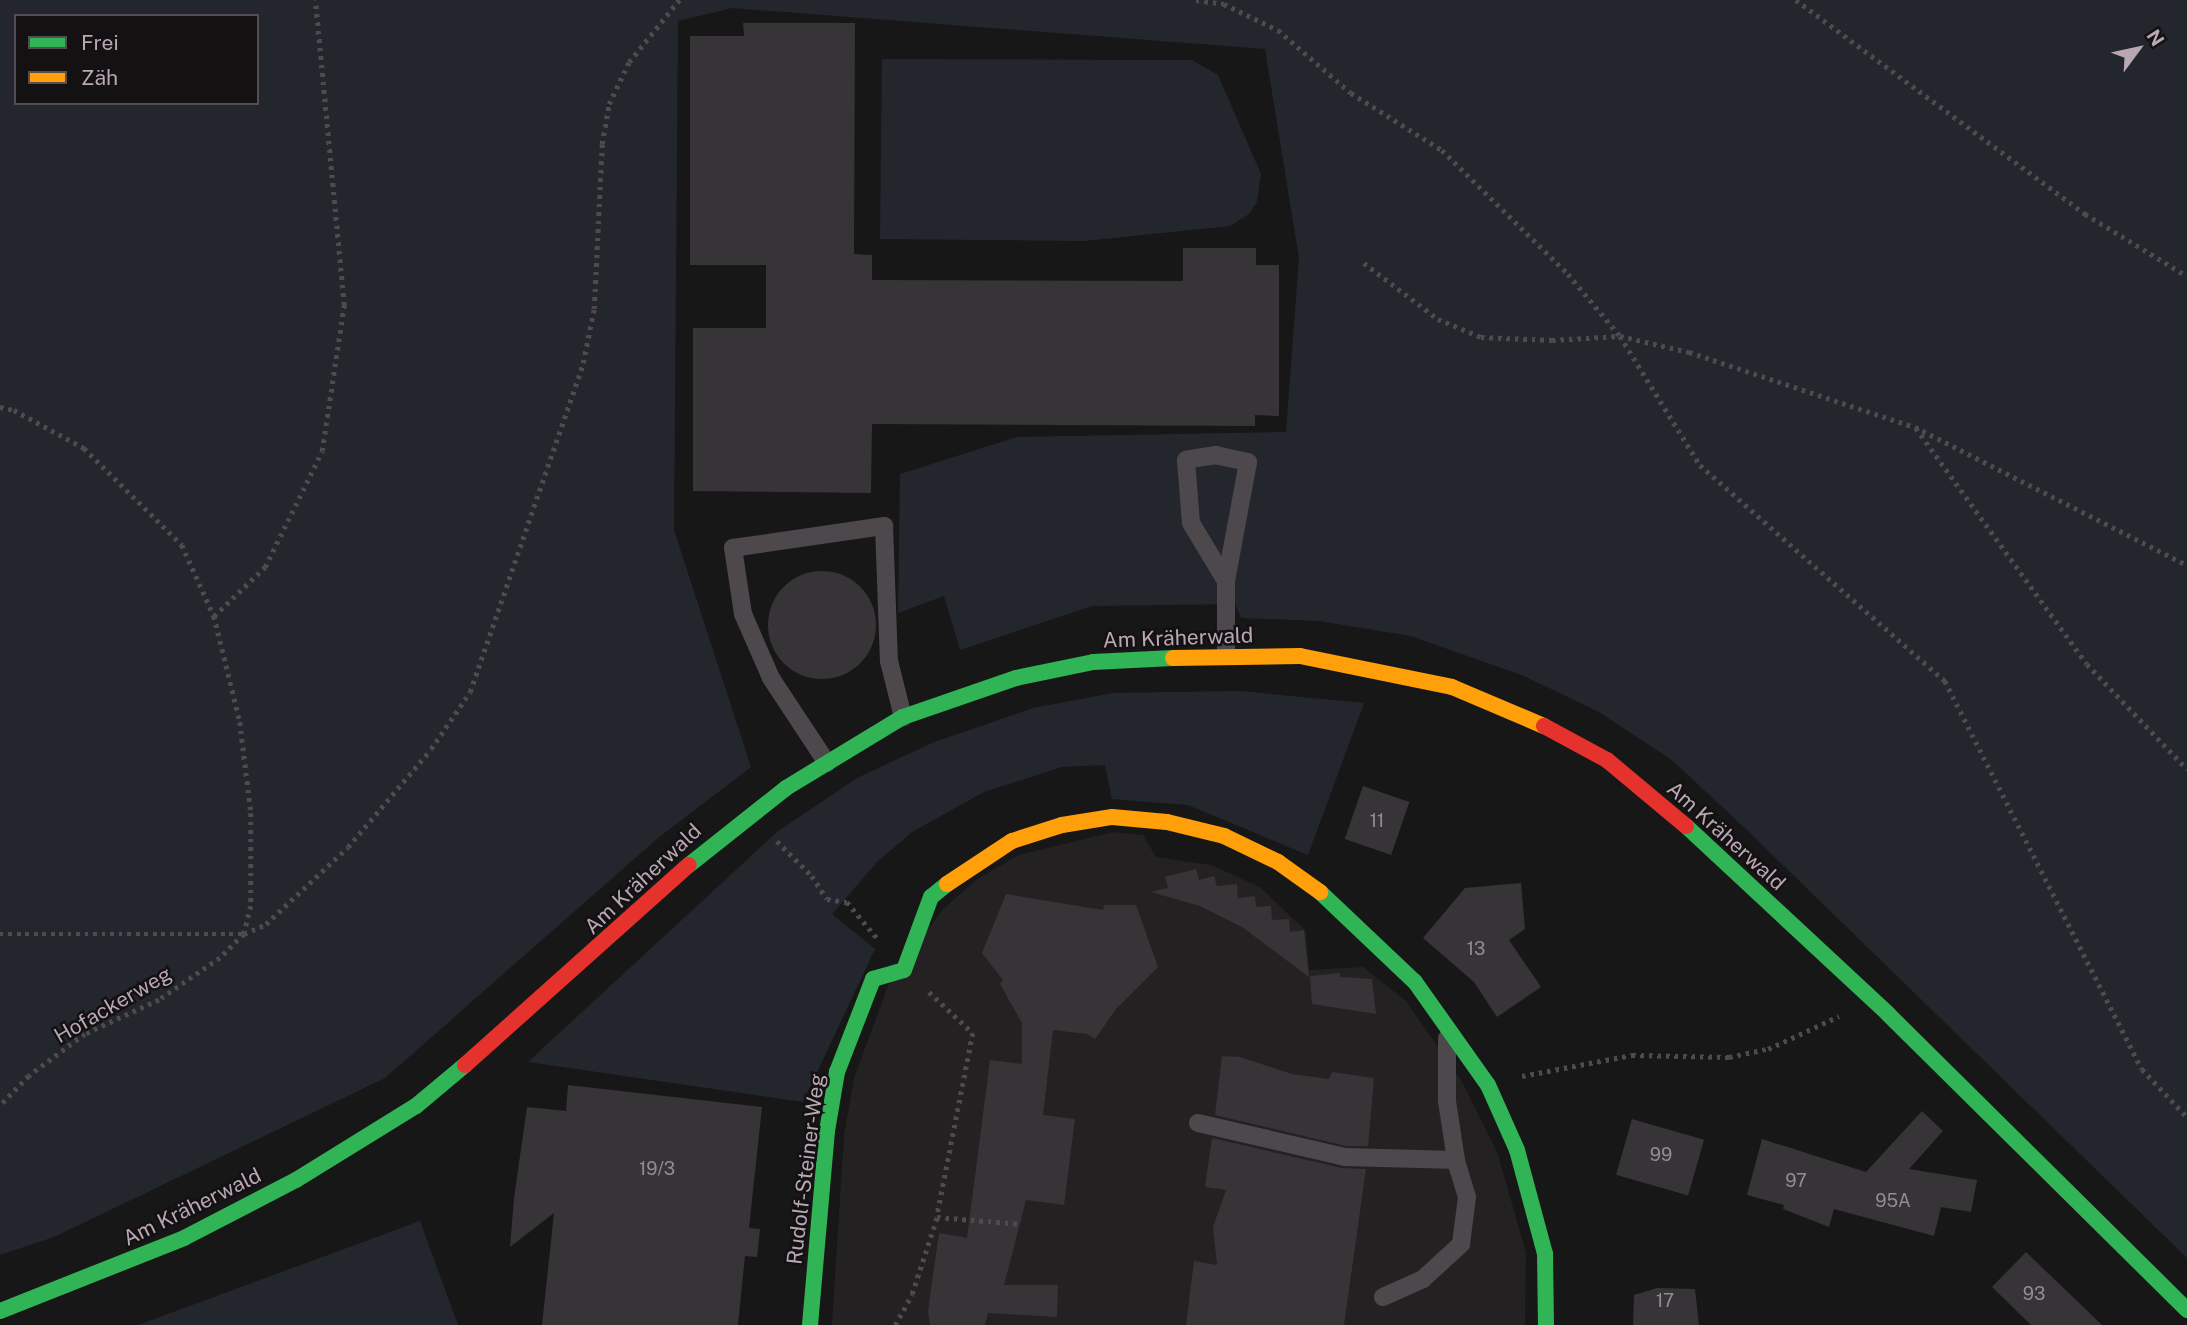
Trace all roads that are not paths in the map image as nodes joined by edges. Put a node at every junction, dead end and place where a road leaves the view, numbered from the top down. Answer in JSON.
{"nodes":[{"id":1,"x":1226,"y":581,"type":"junction"},
{"id":2,"x":1226,"y":655,"type":"junction"},
{"id":3,"x":903,"y":717,"type":"junction"},
{"id":4,"x":827,"y":763,"type":"junction"},
{"id":5,"x":1447,"y":1021,"type":"junction"},
{"id":6,"x":1198,"y":1123,"type":"dead end"},
{"id":7,"x":1456,"y":1160,"type":"junction"},
{"id":8,"x":1383,"y":1297,"type":"dead end"},
{"id":9,"x":2187,"y":1310,"type":"edge"},
{"id":10,"x":0,"y":1311,"type":"edge"},
{"id":11,"x":810,"y":1325,"type":"edge"},
{"id":12,"x":1546,"y":1325,"type":"edge"}],
"edges":[{"from":1,"to":1,"type":"lane"},
{"from":1,"to":2,"type":"lane"},
{"from":2,"to":3,"type":"main road","name":"Am Kräherwald"},
{"from":2,"to":9,"type":"main road","name":"Am Kräherwald"},
{"from":3,"to":4,"type":"main road","name":"Am Kräherwald"},
{"from":3,"to":4,"type":"lane"},
{"from":4,"to":10,"type":"main road","name":"Am Kräherwald"},
{"from":5,"to":7,"type":"lane"},
{"from":5,"to":11,"type":"main road","name":"Rudolf-Steiner-Weg"},
{"from":5,"to":12,"type":"main road"},
{"from":6,"to":7,"type":"lane"},
{"from":7,"to":8,"type":"lane"}]}
